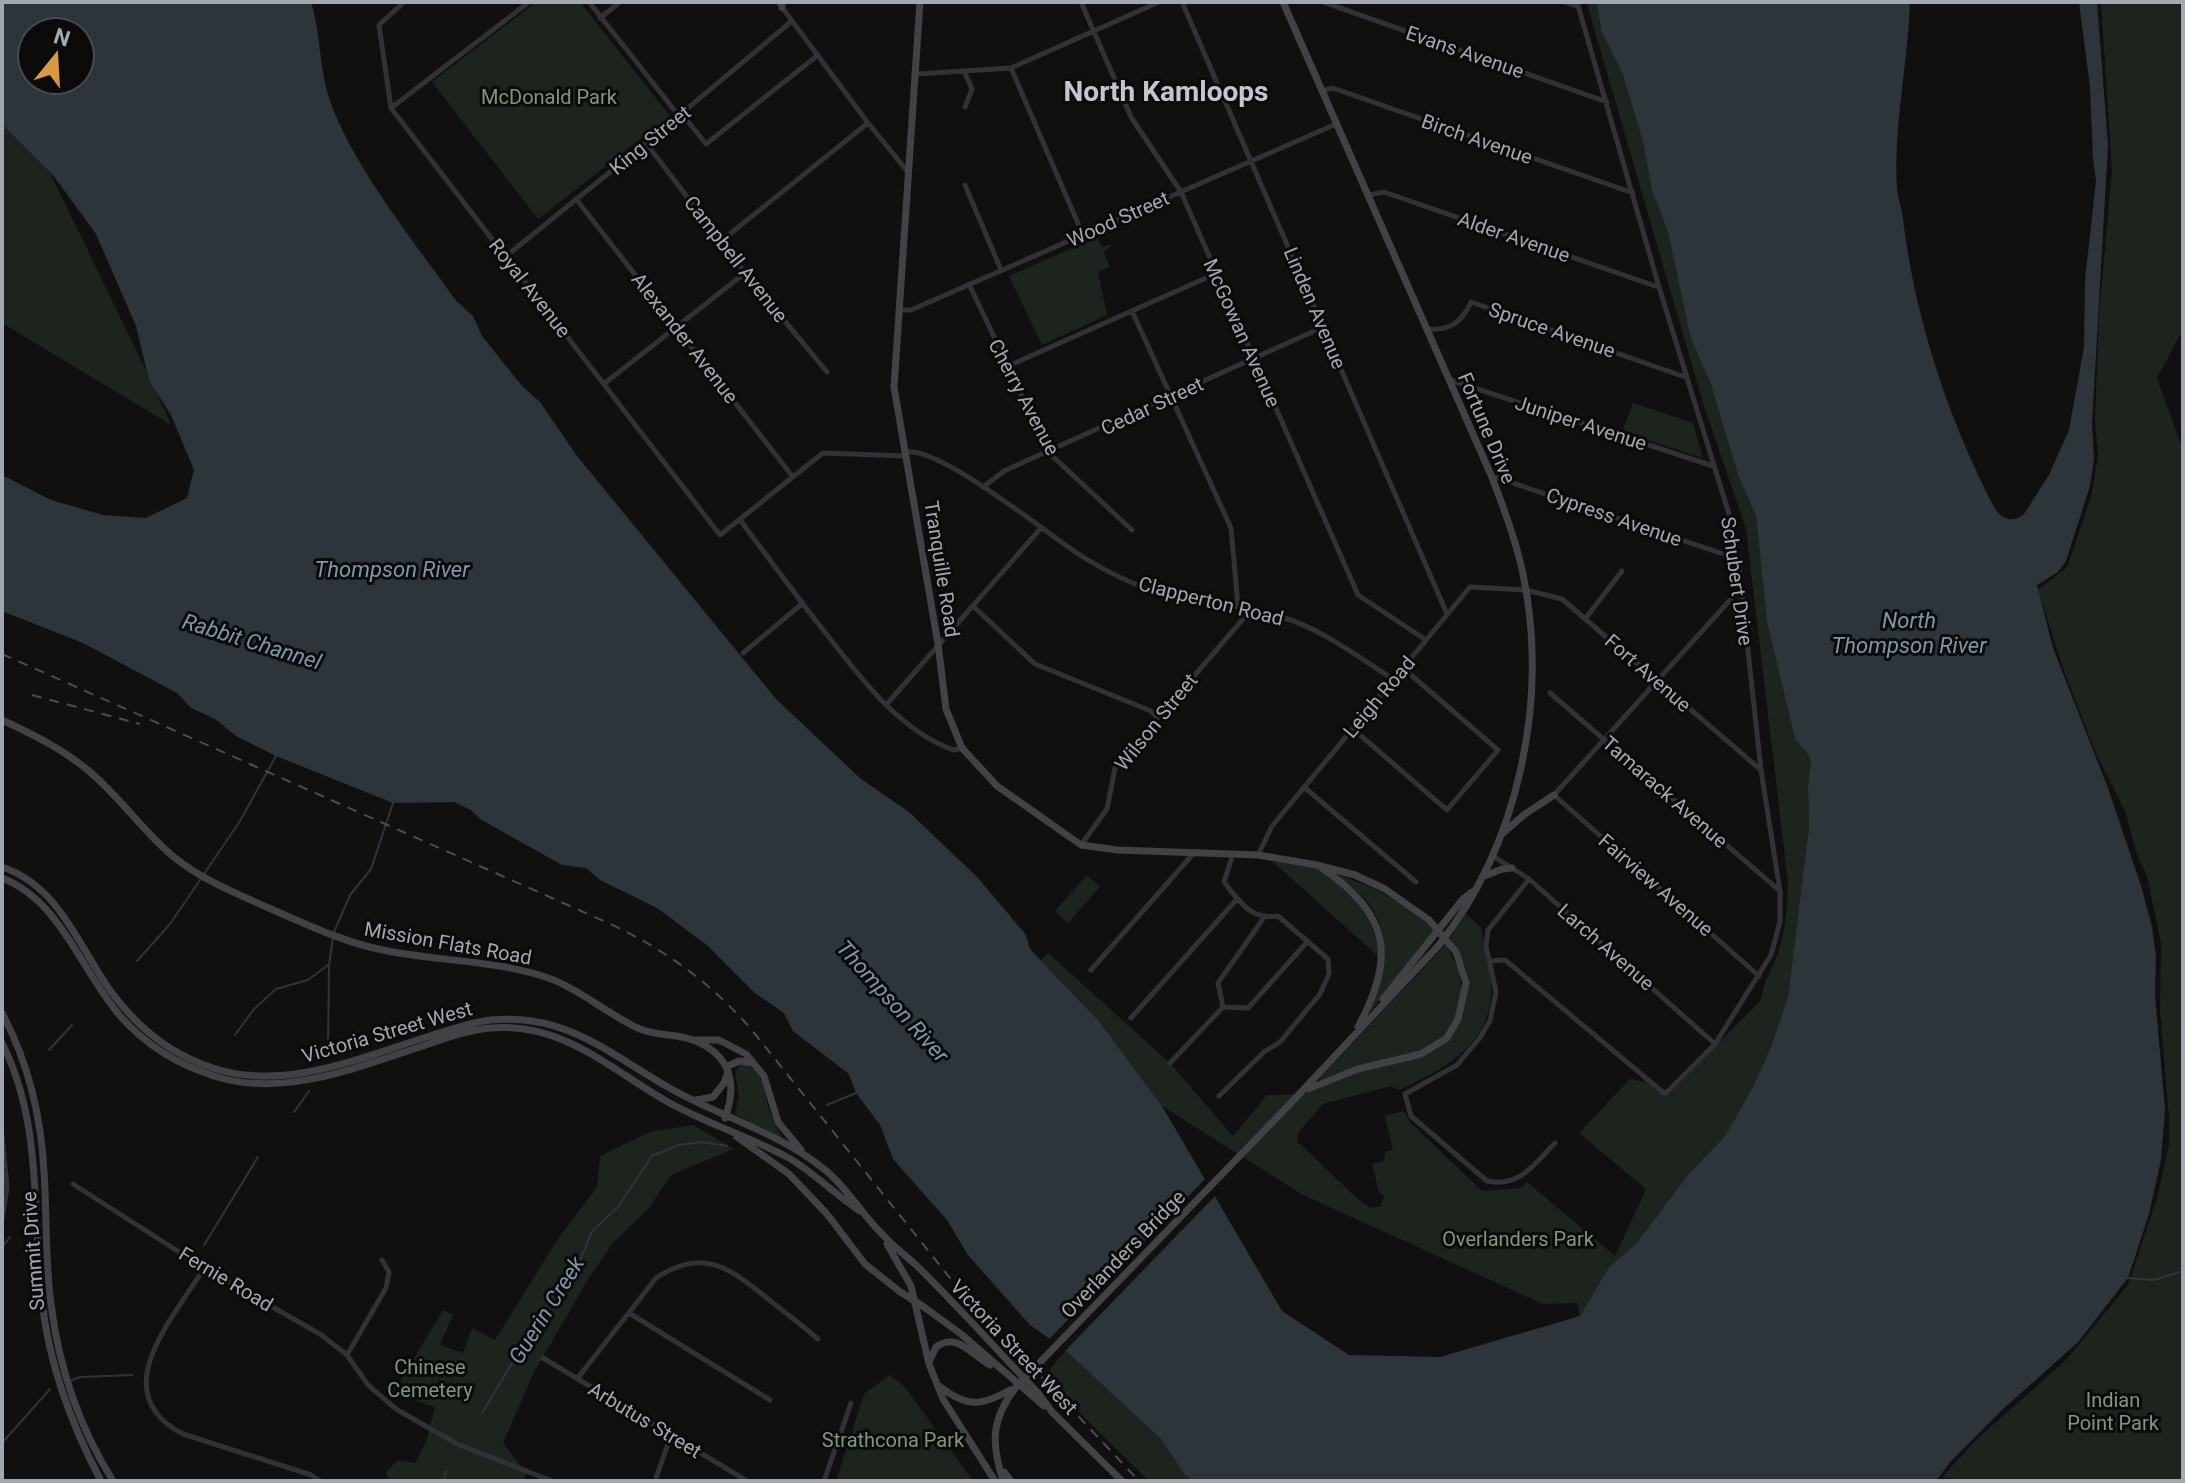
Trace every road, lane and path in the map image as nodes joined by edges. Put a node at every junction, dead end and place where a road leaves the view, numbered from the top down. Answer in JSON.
{"nodes":[{"id":1,"x":404,"y":2,"type":"edge"},
{"id":2,"x":529,"y":2,"type":"edge"},
{"id":3,"x":589,"y":2,"type":"edge"},
{"id":4,"x":620,"y":2,"type":"edge"},
{"id":5,"x":920,"y":2,"type":"edge"},
{"id":6,"x":1081,"y":2,"type":"edge"},
{"id":7,"x":1159,"y":2,"type":"edge"},
{"id":8,"x":1182,"y":2,"type":"edge"},
{"id":9,"x":1283,"y":2,"type":"edge"},
{"id":10,"x":1323,"y":2,"type":"edge"},
{"id":11,"x":1565,"y":2,"type":"edge"},
{"id":12,"x":781,"y":4,"type":"edge"},
{"id":13,"x":1577,"y":4,"type":"edge"},
{"id":14,"x":600,"y":18,"type":"junction"},
{"id":15,"x":792,"y":21,"type":"junction"},
{"id":16,"x":1094,"y":31,"type":"junction"},
{"id":17,"x":818,"y":55,"type":"junction"},
{"id":18,"x":1011,"y":68,"type":"junction"},
{"id":19,"x":964,"y":71,"type":"junction"},
{"id":20,"x":916,"y":74,"type":"junction"},
{"id":21,"x":1321,"y":91,"type":"junction"},
{"id":22,"x":1607,"y":102,"type":"junction"},
{"id":23,"x":965,"y":107,"type":"dead end"},
{"id":24,"x":391,"y":108,"type":"junction"},
{"id":25,"x":680,"y":115,"type":"junction"},
{"id":26,"x":868,"y":123,"type":"junction"},
{"id":27,"x":1336,"y":124,"type":"junction"},
{"id":28,"x":646,"y":143,"type":"junction"},
{"id":29,"x":1251,"y":161,"type":"junction"},
{"id":30,"x":908,"y":172,"type":"junction"},
{"id":31,"x":965,"y":185,"type":"dead end"},
{"id":32,"x":1181,"y":192,"type":"junction"},
{"id":33,"x":1633,"y":193,"type":"junction"},
{"id":34,"x":1369,"y":195,"type":"junction"},
{"id":35,"x":576,"y":199,"type":"junction"},
{"id":36,"x":1083,"y":235,"type":"junction"},
{"id":37,"x":721,"y":241,"type":"junction"},
{"id":38,"x":505,"y":257,"type":"junction"},
{"id":39,"x":1001,"y":270,"type":"junction"},
{"id":40,"x":745,"y":273,"type":"junction"},
{"id":41,"x":1215,"y":274,"type":"junction"},
{"id":42,"x":969,"y":284,"type":"junction"},
{"id":43,"x":1659,"y":287,"type":"junction"},
{"id":44,"x":898,"y":310,"type":"junction"},
{"id":45,"x":1132,"y":311,"type":"junction"},
{"id":46,"x":1323,"y":327,"type":"junction"},
{"id":47,"x":677,"y":328,"type":"junction"},
{"id":48,"x":1427,"y":329,"type":"junction"},
{"id":49,"x":1253,"y":359,"type":"junction"},
{"id":50,"x":1006,"y":367,"type":"junction"},
{"id":51,"x":827,"y":372,"type":"dead end"},
{"id":52,"x":1686,"y":377,"type":"junction"},
{"id":53,"x":1449,"y":379,"type":"junction"},
{"id":54,"x":605,"y":383,"type":"junction"},
{"id":55,"x":1171,"y":397,"type":"junction"},
{"id":56,"x":1049,"y":453,"type":"junction"},
{"id":57,"x":907,"y":454,"type":"junction"},
{"id":58,"x":1713,"y":466,"type":"junction"},
{"id":59,"x":1491,"y":475,"type":"junction"},
{"id":60,"x":793,"y":477,"type":"junction"},
{"id":61,"x":983,"y":487,"type":"junction"},
{"id":62,"x":740,"y":520,"type":"junction"},
{"id":63,"x":1041,"y":528,"type":"junction"},
{"id":64,"x":1132,"y":530,"type":"dead end"},
{"id":65,"x":720,"y":535,"type":"joint"},
{"id":66,"x":1738,"y":559,"type":"junction"},
{"id":67,"x":1622,"y":571,"type":"dead end"},
{"id":68,"x":1741,"y":588,"type":"junction"},
{"id":69,"x":1526,"y":590,"type":"junction"},
{"id":70,"x":803,"y":603,"type":"junction"},
{"id":71,"x":973,"y":606,"type":"junction"},
{"id":72,"x":1238,"y":606,"type":"junction"},
{"id":73,"x":1248,"y":609,"type":"junction"},
{"id":74,"x":1447,"y":614,"type":"junction"},
{"id":75,"x":1585,"y":619,"type":"junction"},
{"id":76,"x":1426,"y":640,"type":"junction"},
{"id":77,"x":938,"y":644,"type":"junction"},
{"id":78,"x":743,"y":653,"type":"dead end"},
{"id":79,"x":1403,"y":668,"type":"junction"},
{"id":80,"x":1393,"y":679,"type":"junction"},
{"id":81,"x":1657,"y":681,"type":"junction"},
{"id":82,"x":1550,"y":693,"type":"dead end"},
{"id":83,"x":886,"y":705,"type":"junction"},
{"id":84,"x":1158,"y":717,"type":"junction"},
{"id":85,"x":2,"y":720,"type":"edge"},
{"id":86,"x":1353,"y":729,"type":"junction"},
{"id":87,"x":1604,"y":739,"type":"junction"},
{"id":88,"x":962,"y":748,"type":"junction"},
{"id":89,"x":1761,"y":770,"type":"junction"},
{"id":90,"x":1304,"y":787,"type":"junction"},
{"id":91,"x":1554,"y":795,"type":"junction"},
{"id":92,"x":1502,"y":834,"type":"junction"},
{"id":93,"x":1081,"y":845,"type":"junction"},
{"id":94,"x":1194,"y":853,"type":"junction"},
{"id":95,"x":1233,"y":854,"type":"junction"},
{"id":96,"x":1258,"y":855,"type":"junction"},
{"id":97,"x":1493,"y":856,"type":"junction"},
{"id":98,"x":1317,"y":865,"type":"junction"},
{"id":99,"x":2,"y":867,"type":"edge"},
{"id":100,"x":1512,"y":868,"type":"junction"},
{"id":101,"x":1482,"y":877,"type":"junction"},
{"id":102,"x":2,"y":878,"type":"edge"},
{"id":103,"x":1529,"y":879,"type":"junction"},
{"id":104,"x":1416,"y":882,"type":"dead end"},
{"id":105,"x":1780,"y":891,"type":"junction"},
{"id":106,"x":1237,"y":899,"type":"junction"},
{"id":107,"x":1264,"y":918,"type":"junction"},
{"id":108,"x":1308,"y":941,"type":"junction"},
{"id":109,"x":1490,"y":961,"type":"junction"},
{"id":110,"x":1091,"y":970,"type":"dead end"},
{"id":111,"x":1759,"y":976,"type":"junction"},
{"id":112,"x":1223,"y":1007,"type":"junction"},
{"id":113,"x":2,"y":1013,"type":"edge"},
{"id":114,"x":1131,"y":1018,"type":"dead end"},
{"id":115,"x":691,"y":1040,"type":"junction"},
{"id":116,"x":1351,"y":1040,"type":"junction"},
{"id":117,"x":2,"y":1043,"type":"edge"},
{"id":118,"x":1715,"y":1044,"type":"junction"},
{"id":119,"x":1170,"y":1063,"type":"dead end"},
{"id":120,"x":755,"y":1064,"type":"junction"},
{"id":121,"x":727,"y":1069,"type":"junction"},
{"id":122,"x":1302,"y":1092,"type":"junction"},
{"id":123,"x":1219,"y":1096,"type":"dead end"},
{"id":124,"x":690,"y":1100,"type":"junction"},
{"id":125,"x":1290,"y":1104,"type":"joint"},
{"id":126,"x":726,"y":1116,"type":"junction"},
{"id":127,"x":722,"y":1127,"type":"junction"},
{"id":128,"x":2,"y":1136,"type":"edge"},
{"id":129,"x":1555,"y":1143,"type":"dead end"},
{"id":130,"x":808,"y":1158,"type":"junction"},
{"id":131,"x":73,"y":1184,"type":"dead end"},
{"id":132,"x":861,"y":1211,"type":"junction"},
{"id":133,"x":3,"y":1215,"type":"edge"},
{"id":134,"x":882,"y":1235,"type":"junction"},
{"id":135,"x":382,"y":1260,"type":"dead end"},
{"id":136,"x":204,"y":1268,"type":"junction"},
{"id":137,"x":629,"y":1313,"type":"junction"},
{"id":138,"x":818,"y":1339,"type":"dead end"},
{"id":139,"x":347,"y":1355,"type":"junction"},
{"id":140,"x":543,"y":1358,"type":"dead end"},
{"id":141,"x":929,"y":1364,"type":"junction"},
{"id":142,"x":1002,"y":1371,"type":"junction"},
{"id":143,"x":577,"y":1379,"type":"junction"},
{"id":144,"x":938,"y":1385,"type":"junction"},
{"id":145,"x":1016,"y":1387,"type":"junction"},
{"id":146,"x":770,"y":1400,"type":"dead end"},
{"id":147,"x":851,"y":1403,"type":"dead end"},
{"id":148,"x":1052,"y":1412,"type":"junction"},
{"id":149,"x":671,"y":1435,"type":"junction"},
{"id":150,"x":1108,"y":1467,"type":"junction"},
{"id":151,"x":1003,"y":1476,"type":"edge"},
{"id":152,"x":101,"y":1481,"type":"edge"},
{"id":153,"x":113,"y":1481,"type":"edge"},
{"id":154,"x":320,"y":1481,"type":"edge"},
{"id":155,"x":552,"y":1481,"type":"edge"},
{"id":156,"x":655,"y":1481,"type":"edge"},
{"id":157,"x":747,"y":1481,"type":"edge"},
{"id":158,"x":824,"y":1481,"type":"edge"},
{"id":159,"x":995,"y":1481,"type":"edge"},
{"id":160,"x":1010,"y":1481,"type":"edge"},
{"id":161,"x":1112,"y":1481,"type":"edge"},
{"id":162,"x":1122,"y":1481,"type":"edge"}],
"edges":[{"from":1,"to":24,"type":"street","name":"Royal Avenue"},
{"from":2,"to":24,"type":"street"},
{"from":3,"to":14,"type":"street"},
{"from":4,"to":14,"type":"street"},
{"from":5,"to":20,"type":"main road","name":"Tranquille Road"},
{"from":6,"to":16,"type":"street","name":"McGowan Avenue"},
{"from":7,"to":16,"type":"street"},
{"from":8,"to":29,"type":"street","name":"Linden Avenue"},
{"from":9,"to":21,"type":"main road","name":"Fortune Drive"},
{"from":10,"to":22,"type":"street","name":"Evans Avenue"},
{"from":11,"to":13,"type":"street"},
{"from":12,"to":15,"type":"street"},
{"from":13,"to":22,"type":"street","name":"Schubert Drive"},
{"from":14,"to":25,"type":"street"},
{"from":15,"to":17,"type":"street"},
{"from":15,"to":25,"type":"street","name":"King Street"},
{"from":16,"to":18,"type":"street"},
{"from":16,"to":32,"type":"street","name":"McGowan Avenue"},
{"from":17,"to":25,"type":"street"},
{"from":17,"to":26,"type":"street"},
{"from":18,"to":19,"type":"street"},
{"from":18,"to":36,"type":"street"},
{"from":19,"to":20,"type":"street"},
{"from":19,"to":23,"type":"street"},
{"from":20,"to":30,"type":"main road","name":"Tranquille Road"},
{"from":21,"to":27,"type":"main road","name":"Fortune Drive"},
{"from":21,"to":33,"type":"street","name":"Birch Avenue"},
{"from":22,"to":33,"type":"street","name":"Schubert Drive"},
{"from":24,"to":38,"type":"street","name":"Royal Avenue"},
{"from":25,"to":28,"type":"street","name":"King Street"},
{"from":26,"to":30,"type":"street"},
{"from":26,"to":37,"type":"street"},
{"from":27,"to":29,"type":"street","name":"Wood Street"},
{"from":27,"to":34,"type":"main road","name":"Fortune Drive"},
{"from":28,"to":35,"type":"street","name":"King Street"},
{"from":28,"to":37,"type":"street","name":"Campbell Avenue"},
{"from":29,"to":32,"type":"street","name":"Wood Street"},
{"from":29,"to":46,"type":"street","name":"Linden Avenue"},
{"from":30,"to":44,"type":"main road","name":"Tranquille Road"},
{"from":31,"to":39,"type":"street"},
{"from":32,"to":36,"type":"street","name":"Wood Street"},
{"from":32,"to":41,"type":"street","name":"McGowan Avenue"},
{"from":33,"to":43,"type":"street","name":"Schubert Drive"},
{"from":34,"to":43,"type":"street","name":"Alder Avenue"},
{"from":34,"to":48,"type":"main road","name":"Fortune Drive"},
{"from":35,"to":38,"type":"street","name":"King Street"},
{"from":35,"to":47,"type":"street","name":"Alexander Avenue"},
{"from":36,"to":39,"type":"street","name":"Wood Street"},
{"from":37,"to":40,"type":"street","name":"Campbell Avenue"},
{"from":38,"to":54,"type":"street","name":"Royal Avenue"},
{"from":39,"to":42,"type":"street","name":"Wood Street"},
{"from":40,"to":47,"type":"street"},
{"from":40,"to":51,"type":"street","name":"Campbell Avenue"},
{"from":41,"to":45,"type":"street"},
{"from":41,"to":49,"type":"street","name":"McGowan Avenue"},
{"from":42,"to":44,"type":"street","name":"Wood Street"},
{"from":42,"to":50,"type":"street","name":"Cherry Avenue"},
{"from":43,"to":52,"type":"street","name":"Schubert Drive"},
{"from":44,"to":57,"type":"main road","name":"Tranquille Road"},
{"from":45,"to":50,"type":"street"},
{"from":45,"to":55,"type":"street"},
{"from":46,"to":49,"type":"street","name":"Cedar Street"},
{"from":46,"to":74,"type":"street","name":"Linden Avenue"},
{"from":47,"to":54,"type":"street"},
{"from":47,"to":60,"type":"street","name":"Alexander Avenue"},
{"from":48,"to":52,"type":"street","name":"Spruce Avenue"},
{"from":48,"to":53,"type":"main road","name":"Fortune Drive"},
{"from":49,"to":55,"type":"street","name":"Cedar Street"},
{"from":49,"to":76,"type":"street","name":"McGowan Avenue"},
{"from":50,"to":56,"type":"street","name":"Cherry Avenue"},
{"from":52,"to":58,"type":"street","name":"Schubert Drive"},
{"from":53,"to":58,"type":"street","name":"Juniper Avenue"},
{"from":53,"to":59,"type":"main road","name":"Fortune Drive"},
{"from":54,"to":65,"type":"street","name":"Royal Avenue"},
{"from":55,"to":56,"type":"street","name":"Cedar Street"},
{"from":55,"to":72,"type":"street"},
{"from":56,"to":61,"type":"street","name":"Cedar Street"},
{"from":56,"to":64,"type":"street","name":"Cherry Avenue"},
{"from":57,"to":60,"type":"street","name":"Clapperton Road"},
{"from":57,"to":61,"type":"street","name":"Clapperton Road"},
{"from":57,"to":77,"type":"main road","name":"Tranquille Road"},
{"from":58,"to":66,"type":"street","name":"Schubert Drive"},
{"from":59,"to":66,"type":"street","name":"Cypress Avenue"},
{"from":59,"to":69,"type":"main road","name":"Fortune Drive"},
{"from":60,"to":62,"type":"street","name":"Clapperton Road"},
{"from":61,"to":63,"type":"street","name":"Clapperton Road"},
{"from":62,"to":65,"type":"street","name":"Clapperton Road"},
{"from":62,"to":70,"type":"street"},
{"from":63,"to":71,"type":"street"},
{"from":63,"to":72,"type":"street","name":"Clapperton Road"},
{"from":66,"to":68,"type":"street","name":"Schubert Drive"},
{"from":67,"to":75,"type":"street"},
{"from":68,"to":81,"type":"street"},
{"from":68,"to":89,"type":"street","name":"Schubert Drive"},
{"from":69,"to":74,"type":"street","name":"Leigh Road"},
{"from":69,"to":75,"type":"street","name":"Fort Avenue"},
{"from":69,"to":92,"type":"main road","name":"Fortune Drive"},
{"from":70,"to":78,"type":"street"},
{"from":70,"to":83,"type":"street"},
{"from":71,"to":77,"type":"street"},
{"from":71,"to":84,"type":"street"},
{"from":72,"to":73,"type":"street","name":"Clapperton Road"},
{"from":73,"to":80,"type":"street","name":"Clapperton Road"},
{"from":73,"to":84,"type":"street","name":"Wilson Street"},
{"from":74,"to":76,"type":"street","name":"Leigh Road"},
{"from":75,"to":81,"type":"street","name":"Fort Avenue"},
{"from":76,"to":79,"type":"street","name":"Leigh Road"},
{"from":77,"to":83,"type":"street"},
{"from":77,"to":88,"type":"main road","name":"Tranquille Road"},
{"from":79,"to":80,"type":"street","name":"Leigh Road"},
{"from":79,"to":86,"type":"street"},
{"from":80,"to":86,"type":"street","name":"Leigh Road"},
{"from":81,"to":87,"type":"street"},
{"from":81,"to":89,"type":"street","name":"Fort Avenue"},
{"from":82,"to":87,"type":"street","name":"Tamarack Avenue"},
{"from":83,"to":88,"type":"street"},
{"from":84,"to":93,"type":"street","name":"Wilson Street"},
{"from":85,"to":115,"type":"main road","name":"Mission Flats Road"},
{"from":86,"to":90,"type":"street","name":"Leigh Road"},
{"from":87,"to":91,"type":"street"},
{"from":87,"to":105,"type":"street","name":"Tamarack Avenue"},
{"from":88,"to":93,"type":"main road","name":"Tranquille Road"},
{"from":89,"to":105,"type":"street","name":"Schubert Drive"},
{"from":90,"to":96,"type":"street","name":"Leigh Road"},
{"from":90,"to":104,"type":"street"},
{"from":91,"to":92,"type":"main road"},
{"from":91,"to":111,"type":"street","name":"Fairview Avenue"},
{"from":92,"to":97,"type":"main road","name":"Fortune Drive"},
{"from":93,"to":94,"type":"main road","name":"Tranquille Road"},
{"from":94,"to":95,"type":"main road","name":"Tranquille Road"},
{"from":94,"to":110,"type":"street"},
{"from":95,"to":96,"type":"main road","name":"Tranquille Road"},
{"from":95,"to":106,"type":"street"},
{"from":96,"to":98,"type":"main road","name":"Tranquille Road"},
{"from":97,"to":100,"type":"street","name":"Larch Avenue"},
{"from":97,"to":101,"type":"main road","name":"Fortune Drive"},
{"from":98,"to":116,"type":"main road"},
{"from":98,"to":122,"type":"main road","name":"Tranquille Road","bridge":true},
{"from":99,"to":124,"type":"main road","name":"Victoria Street West"},
{"from":100,"to":101,"type":"main road"},
{"from":100,"to":103,"type":"street","name":"Larch Avenue"},
{"from":101,"to":116,"type":"main road","name":"Fortune Drive"},
{"from":102,"to":127,"type":"main road","name":"Victoria Street West"},
{"from":103,"to":109,"type":"street"},
{"from":103,"to":118,"type":"street","name":"Larch Avenue"},
{"from":105,"to":111,"type":"street","name":"Schubert Drive"},
{"from":106,"to":107,"type":"street"},
{"from":106,"to":114,"type":"street"},
{"from":107,"to":108,"type":"street"},
{"from":107,"to":112,"type":"street"},
{"from":108,"to":112,"type":"street"},
{"from":108,"to":123,"type":"street"},
{"from":109,"to":118,"type":"street","name":"Schubert Drive"},
{"from":109,"to":129,"type":"street"},
{"from":111,"to":118,"type":"street","name":"Schubert Drive"},
{"from":112,"to":119,"type":"street"},
{"from":113,"to":153,"type":"main road","name":"Summit Drive"},
{"from":115,"to":120,"type":"main road"},
{"from":115,"to":121,"type":"main road","name":"Mission Flats Road"},
{"from":116,"to":122,"type":"main road","name":"Fortune Drive"},
{"from":117,"to":152,"type":"main road","name":"Summit Drive"},
{"from":120,"to":121,"type":"main road"},
{"from":120,"to":130,"type":"main road"},
{"from":121,"to":124,"type":"main road"},
{"from":121,"to":126,"type":"main road"},
{"from":122,"to":125,"type":"main road","name":"Fortune Drive"},
{"from":124,"to":126,"type":"main road","name":"Victoria Street West"},
{"from":125,"to":145,"type":"main road","name":"Overlanders Bridge","bridge":true},
{"from":126,"to":127,"type":"main road"},
{"from":126,"to":130,"type":"main road","name":"Victoria Street West"},
{"from":127,"to":132,"type":"main road","name":"Victoria Street West"},
{"from":127,"to":142,"type":"main road","bridge":true},
{"from":128,"to":133,"type":"street"},
{"from":130,"to":132,"type":"main road","name":"Victoria Street West"},
{"from":131,"to":136,"type":"street","name":"Fernie Road"},
{"from":132,"to":134,"type":"main road","name":"Victoria Street West"},
{"from":134,"to":141,"type":"main road","name":"Victoria Street West"},
{"from":134,"to":148,"type":"main road","name":"Victoria Street West"},
{"from":135,"to":139,"type":"street"},
{"from":136,"to":139,"type":"street","name":"Fernie Road"},
{"from":136,"to":154,"type":"street"},
{"from":137,"to":138,"type":"street"},
{"from":137,"to":143,"type":"street"},
{"from":137,"to":146,"type":"street"},
{"from":139,"to":155,"type":"street","name":"Fernie Road"},
{"from":140,"to":143,"type":"street","name":"Arbutus Street"},
{"from":141,"to":142,"type":"main road"},
{"from":141,"to":144,"type":"main road","name":"Victoria Street West"},
{"from":142,"to":148,"type":"main road"},
{"from":143,"to":149,"type":"street","name":"Arbutus Street"},
{"from":144,"to":145,"type":"main road"},
{"from":144,"to":159,"type":"main road","name":"Victoria Street West"},
{"from":145,"to":151,"type":"main road","name":"Overlanders Bridge"},
{"from":147,"to":158,"type":"street"},
{"from":148,"to":150,"type":"main road","name":"Victoria Street West"},
{"from":149,"to":156,"type":"street"},
{"from":149,"to":157,"type":"street","name":"Arbutus Street"},
{"from":150,"to":161,"type":"main road"},
{"from":150,"to":162,"type":"main road","name":"Victoria Street West"},
{"from":151,"to":160,"type":"main road"}]}
